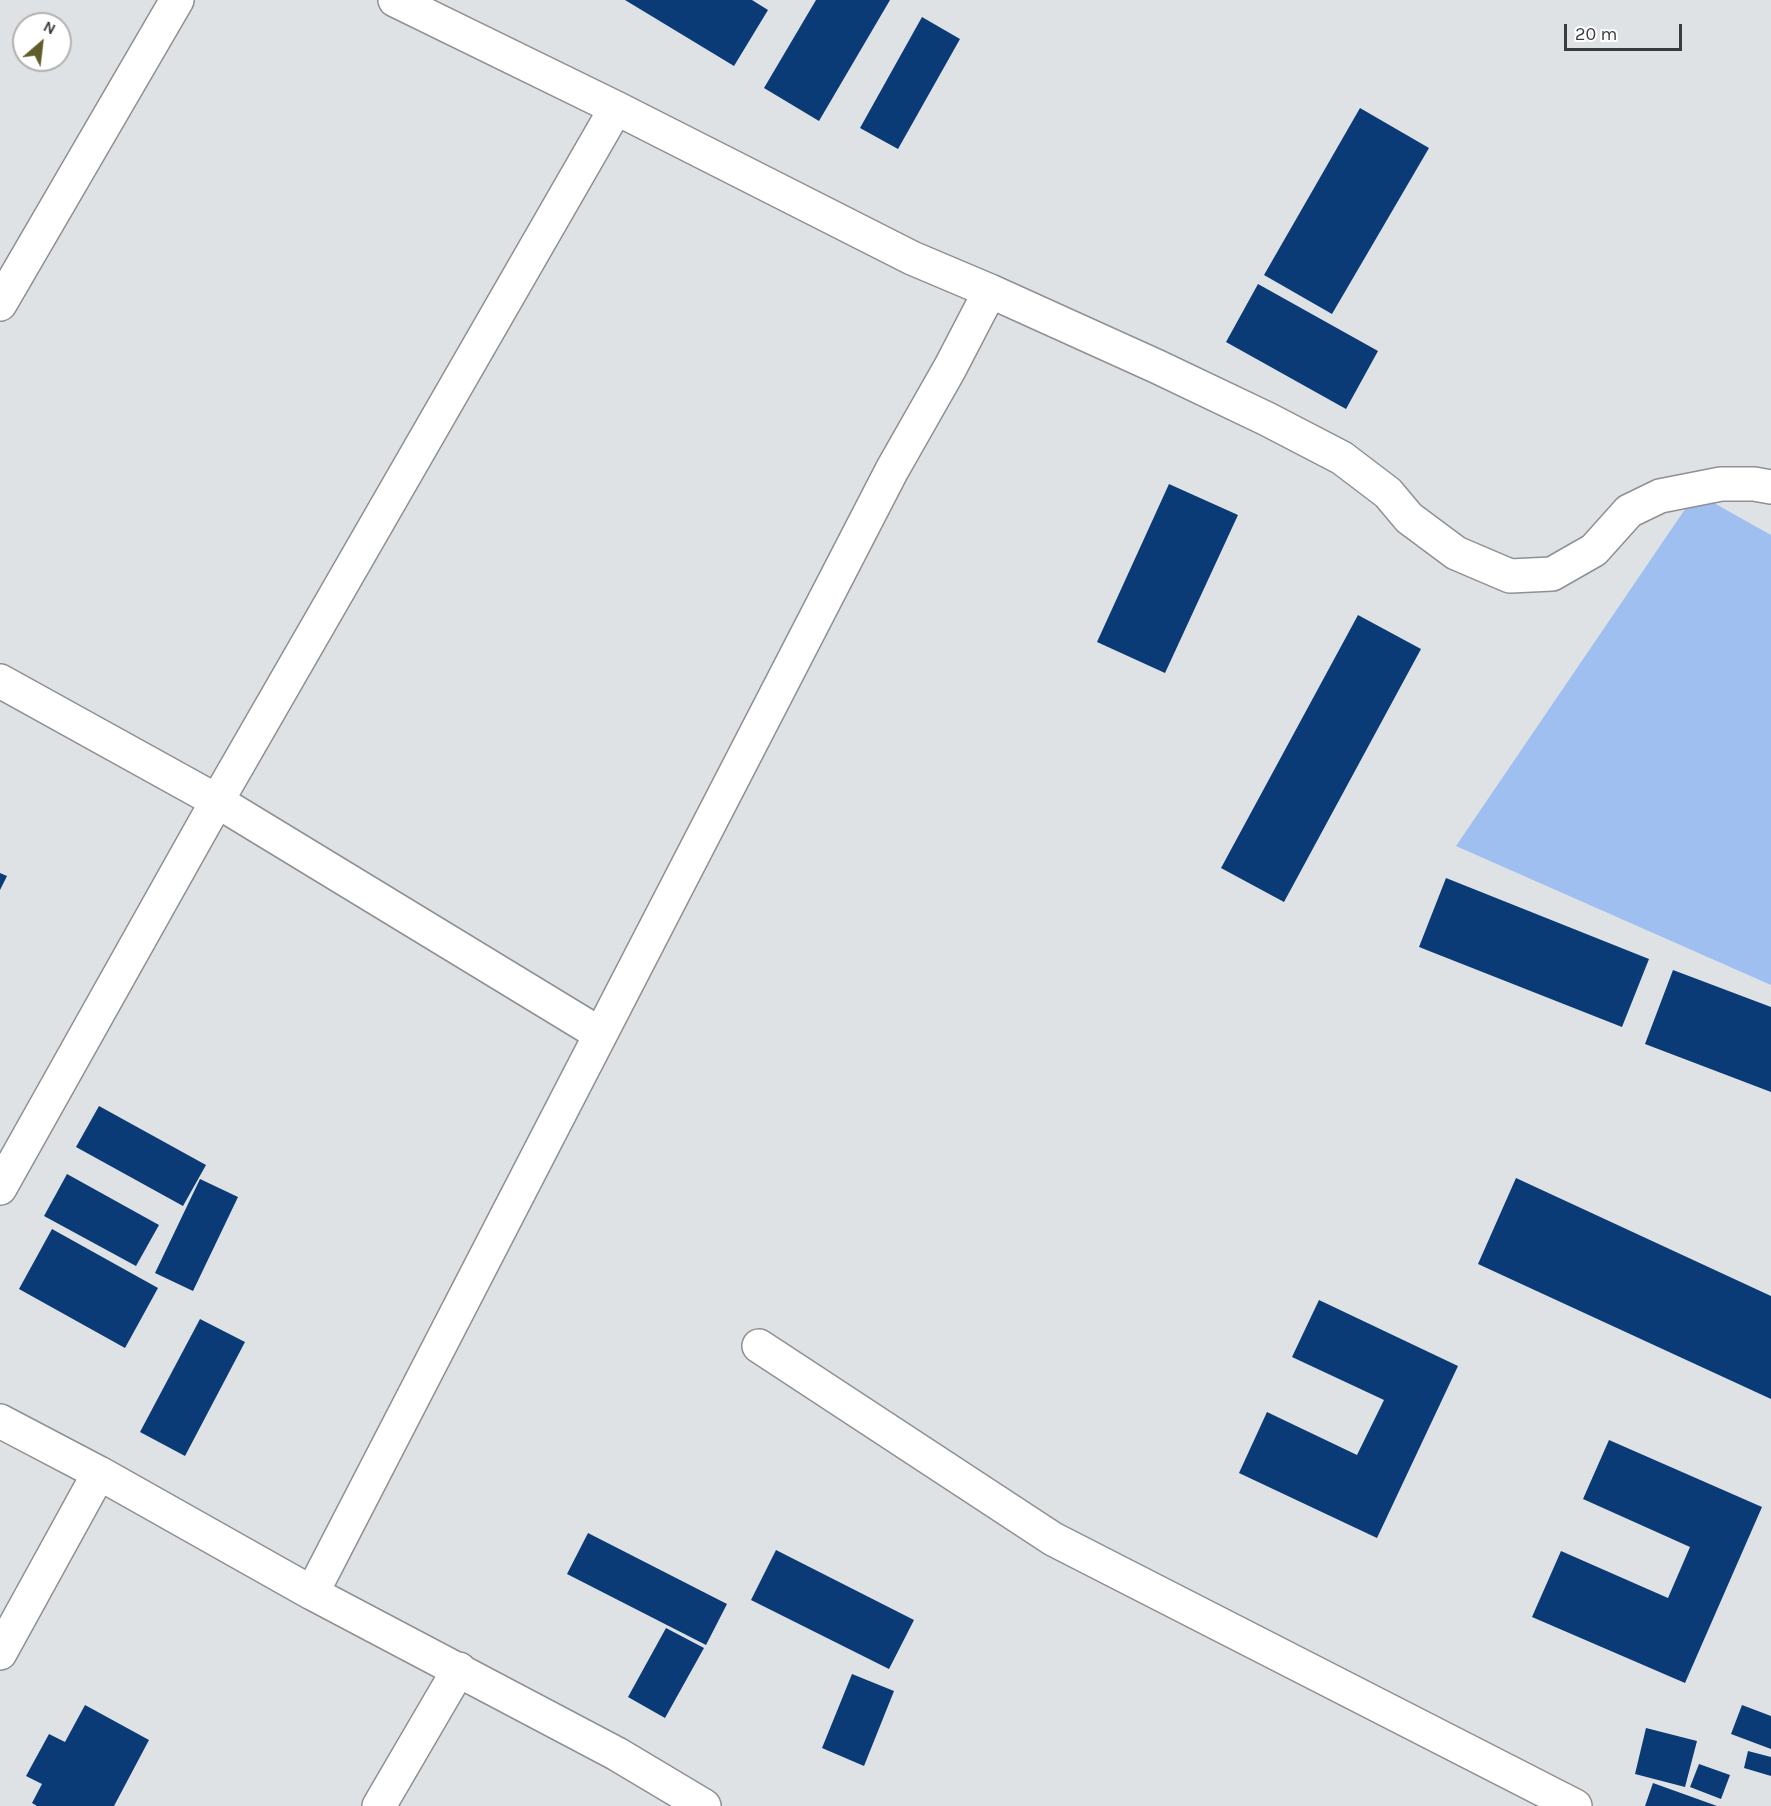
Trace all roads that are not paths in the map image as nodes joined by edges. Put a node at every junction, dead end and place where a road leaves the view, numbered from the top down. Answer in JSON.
{"nodes":[{"id":1,"x":177,"y":0,"type":"edge"},
{"id":2,"x":395,"y":0,"type":"edge"},
{"id":3,"x":616,"y":108,"type":"junction"},
{"id":4,"x":990,"y":291,"type":"junction"},
{"id":5,"x":0,"y":304,"type":"edge"},
{"id":6,"x":1771,"y":487,"type":"edge"},
{"id":7,"x":0,"y":681,"type":"edge"},
{"id":8,"x":217,"y":801,"type":"junction"},
{"id":9,"x":600,"y":1034,"type":"junction"},
{"id":10,"x":0,"y":1188,"type":"edge"},
{"id":11,"x":759,"y":1346,"type":"dead end"},
{"id":12,"x":0,"y":1421,"type":"edge"},
{"id":13,"x":99,"y":1473,"type":"junction"},
{"id":14,"x":312,"y":1593,"type":"junction"},
{"id":15,"x":0,"y":1653,"type":"edge"},
{"id":16,"x":459,"y":1670,"type":"junction"},
{"id":17,"x":379,"y":1806,"type":"edge"},
{"id":18,"x":704,"y":1806,"type":"edge"},
{"id":19,"x":1575,"y":1806,"type":"edge"}],
"edges":[{"from":1,"to":5,"type":"street"},
{"from":2,"to":3,"type":"street"},
{"from":3,"to":4,"type":"street"},
{"from":3,"to":8,"type":"street"},
{"from":4,"to":6,"type":"street"},
{"from":4,"to":9,"type":"street"},
{"from":7,"to":8,"type":"street"},
{"from":8,"to":9,"type":"street"},
{"from":8,"to":10,"type":"street"},
{"from":9,"to":14,"type":"street"},
{"from":11,"to":19,"type":"street"},
{"from":12,"to":13,"type":"street"},
{"from":13,"to":14,"type":"street"},
{"from":13,"to":15,"type":"street"},
{"from":14,"to":16,"type":"street"},
{"from":16,"to":17,"type":"street"},
{"from":16,"to":18,"type":"street"}]}
